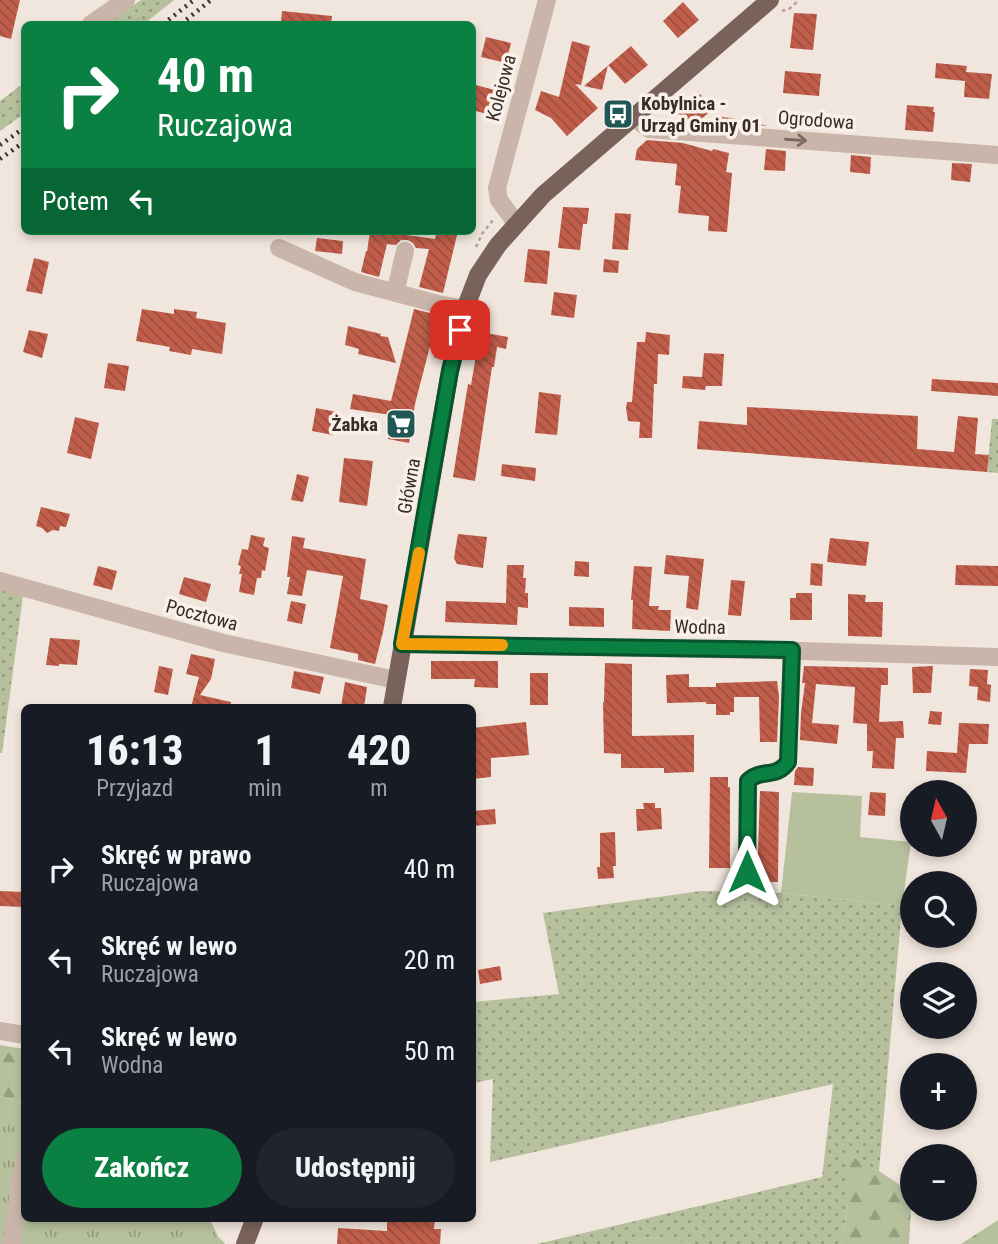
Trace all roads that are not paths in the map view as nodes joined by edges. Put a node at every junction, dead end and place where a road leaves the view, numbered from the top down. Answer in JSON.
{"nodes":[{"id":1,"x":126,"y":0,"type":"edge"},
{"id":2,"x":547,"y":0,"type":"edge"},
{"id":3,"x":770,"y":0,"type":"edge"},
{"id":4,"x":95,"y":21,"type":"edge"},
{"id":5,"x":634,"y":118,"type":"junction"},
{"id":6,"x":998,"y":155,"type":"edge"},
{"id":7,"x":516,"y":223,"type":"junction"},
{"id":8,"x":279,"y":248,"type":"dead end"},
{"id":9,"x":405,"y":251,"type":"dead end"},
{"id":10,"x":395,"y":293,"type":"junction"},
{"id":11,"x":465,"y":310,"type":"junction"},
{"id":12,"x":0,"y":581,"type":"edge"},
{"id":13,"x":402,"y":644,"type":"junction"},
{"id":14,"x":792,"y":650,"type":"junction"},
{"id":15,"x":998,"y":657,"type":"edge"},
{"id":16,"x":396,"y":680,"type":"junction"},
{"id":17,"x":392,"y":704,"type":"edge"},
{"id":18,"x":747,"y":872,"type":"dead end"},
{"id":19,"x":0,"y":1031,"type":"edge"},
{"id":20,"x":21,"y":1034,"type":"edge"},
{"id":21,"x":21,"y":1179,"type":"edge"},
{"id":22,"x":253,"y":1222,"type":"edge"},
{"id":23,"x":11,"y":1244,"type":"edge"},
{"id":24,"x":244,"y":1244,"type":"edge"}],
"edges":[{"from":1,"to":4,"type":"street"},
{"from":2,"to":7,"type":"street","name":"Kolejowa"},
{"from":3,"to":5,"type":"main road"},
{"from":5,"to":6,"type":"street","name":"Ogrodowa","one_way":true},
{"from":5,"to":7,"type":"main road"},
{"from":7,"to":11,"type":"main road","name":"Główna"},
{"from":8,"to":10,"type":"street"},
{"from":9,"to":10,"type":"street"},
{"from":10,"to":11,"type":"street"},
{"from":11,"to":13,"type":"main road","name":"Główna"},
{"from":12,"to":16,"type":"street","name":"Pocztowa"},
{"from":13,"to":14,"type":"street","name":"Wodna"},
{"from":13,"to":16,"type":"main road","name":"Główna"},
{"from":14,"to":15,"type":"street","name":"Wodna"},
{"from":14,"to":18,"type":"street"},
{"from":16,"to":17,"type":"main road","name":"Główna"},
{"from":19,"to":20,"type":"street"},
{"from":21,"to":23,"type":"street"},
{"from":22,"to":24,"type":"main road"}]}
